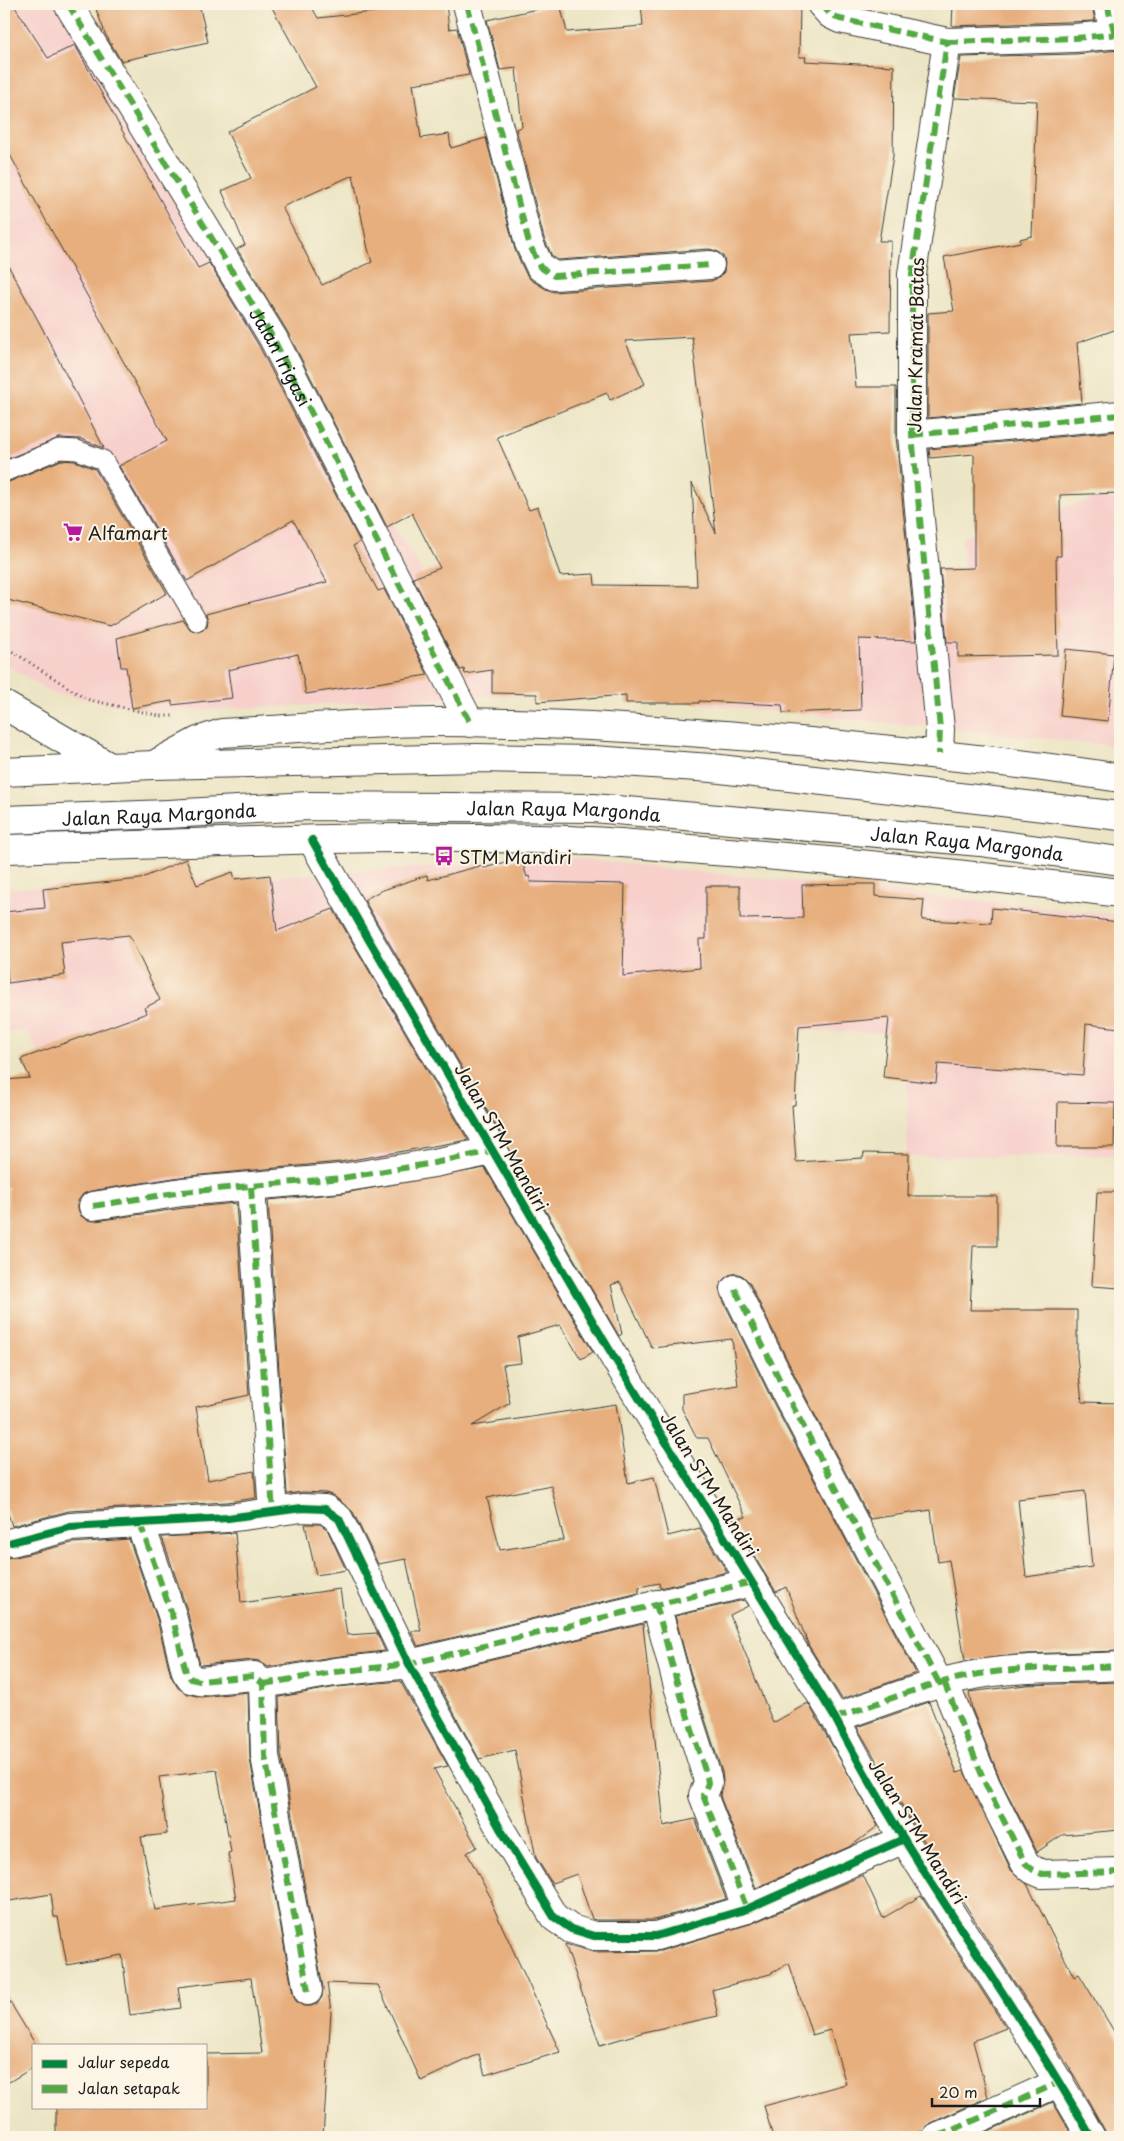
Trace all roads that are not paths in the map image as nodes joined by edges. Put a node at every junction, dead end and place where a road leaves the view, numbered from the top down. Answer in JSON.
{"nodes":[{"id":1,"x":68,"y":4,"type":"edge"},
{"id":2,"x":467,"y":4,"type":"edge"},
{"id":3,"x":821,"y":4,"type":"edge"},
{"id":4,"x":1107,"y":4,"type":"edge"},
{"id":5,"x":1118,"y":34,"type":"edge"},
{"id":6,"x":947,"y":42,"type":"junction"},
{"id":7,"x":710,"y":265,"type":"dead end"},
{"id":8,"x":1120,"y":415,"type":"edge"},
{"id":9,"x":912,"y":435,"type":"junction"},
{"id":10,"x":4,"y":472,"type":"edge"},
{"id":11,"x":197,"y":622,"type":"dead end"},
{"id":12,"x":4,"y":705,"type":"edge"},
{"id":13,"x":470,"y":723,"type":"junction"},
{"id":14,"x":714,"y":734,"type":"junction"},
{"id":15,"x":939,"y":754,"type":"junction"},
{"id":16,"x":153,"y":765,"type":"junction"},
{"id":17,"x":110,"y":767,"type":"junction"},
{"id":18,"x":712,"y":768,"type":"junction"},
{"id":19,"x":4,"y":772,"type":"edge"},
{"id":20,"x":1120,"y":778,"type":"edge"},
{"id":21,"x":308,"y":806,"type":"junction"},
{"id":22,"x":593,"y":808,"type":"junction"},
{"id":23,"x":1120,"y":816,"type":"edge"},
{"id":24,"x":4,"y":820,"type":"edge"},
{"id":25,"x":312,"y":840,"type":"junction"},
{"id":26,"x":589,"y":841,"type":"junction"},
{"id":27,"x":4,"y":849,"type":"edge"},
{"id":28,"x":1120,"y":861,"type":"edge"},
{"id":29,"x":1120,"y":893,"type":"edge"},
{"id":30,"x":492,"y":1151,"type":"junction"},
{"id":31,"x":251,"y":1187,"type":"junction"},
{"id":32,"x":92,"y":1206,"type":"dead end"},
{"id":33,"x":735,"y":1289,"type":"dead end"},
{"id":34,"x":273,"y":1513,"type":"junction"},
{"id":35,"x":140,"y":1523,"type":"junction"},
{"id":36,"x":12,"y":1542,"type":"dead end"},
{"id":37,"x":752,"y":1582,"type":"junction"},
{"id":38,"x":656,"y":1604,"type":"junction"},
{"id":39,"x":409,"y":1664,"type":"junction"},
{"id":40,"x":1120,"y":1666,"type":"edge"},
{"id":41,"x":941,"y":1682,"type":"junction"},
{"id":42,"x":263,"y":1684,"type":"junction"},
{"id":43,"x":835,"y":1718,"type":"junction"},
{"id":44,"x":904,"y":1838,"type":"junction"},
{"id":45,"x":1120,"y":1872,"type":"edge"},
{"id":46,"x":747,"y":1909,"type":"junction"},
{"id":47,"x":308,"y":1991,"type":"dead end"},
{"id":48,"x":1060,"y":2082,"type":"junction"},
{"id":49,"x":937,"y":2137,"type":"edge"},
{"id":50,"x":1091,"y":2137,"type":"edge"}],
"edges":[{"from":1,"to":13,"type":"main road","name":"Jalan Irigasi"},
{"from":2,"to":7,"type":"main road"},
{"from":3,"to":6,"type":"main road"},
{"from":4,"to":5,"type":"main road"},
{"from":5,"to":6,"type":"main road"},
{"from":6,"to":9,"type":"main road","name":"Jalan Kramat Batas"},
{"from":8,"to":9,"type":"main road"},
{"from":9,"to":15,"type":"main road","name":"Jalan Kramat Batas"},
{"from":10,"to":11,"type":"lane"},
{"from":12,"to":17,"type":"main road"},
{"from":13,"to":14,"type":"main road"},
{"from":13,"to":16,"type":"main road"},
{"from":14,"to":15,"type":"main road"},
{"from":14,"to":18,"type":"main road"},
{"from":15,"to":20,"type":"main road"},
{"from":16,"to":17,"type":"main road"},
{"from":16,"to":18,"type":"main road"},
{"from":17,"to":19,"type":"main road"},
{"from":18,"to":23,"type":"main road"},
{"from":21,"to":22,"type":"main road","name":"Jalan Raya Margonda"},
{"from":21,"to":24,"type":"main road","name":"Jalan Raya Margonda"},
{"from":21,"to":25,"type":"main road"},
{"from":22,"to":26,"type":"main road"},
{"from":22,"to":28,"type":"main road","name":"Jalan Raya Margonda"},
{"from":25,"to":26,"type":"main road","name":"Jalan Raya Margonda"},
{"from":25,"to":27,"type":"main road","name":"Jalan Raya Margonda"},
{"from":25,"to":30,"type":"main road","name":"Jalan STM Mandiri"},
{"from":26,"to":29,"type":"main road","name":"Jalan Raya Margonda"},
{"from":30,"to":31,"type":"main road"},
{"from":30,"to":37,"type":"main road","name":"Jalan STM Mandiri"},
{"from":31,"to":32,"type":"main road"},
{"from":31,"to":34,"type":"main road"},
{"from":33,"to":41,"type":"main road"},
{"from":34,"to":35,"type":"main road"},
{"from":34,"to":39,"type":"main road"},
{"from":35,"to":36,"type":"main road"},
{"from":35,"to":42,"type":"main road"},
{"from":37,"to":38,"type":"main road"},
{"from":37,"to":43,"type":"main road","name":"Jalan STM Mandiri"},
{"from":38,"to":39,"type":"main road"},
{"from":38,"to":46,"type":"main road"},
{"from":39,"to":42,"type":"main road"},
{"from":39,"to":46,"type":"main road"},
{"from":40,"to":41,"type":"main road"},
{"from":41,"to":43,"type":"main road"},
{"from":41,"to":45,"type":"main road"},
{"from":42,"to":47,"type":"main road"},
{"from":43,"to":44,"type":"main road","name":"Jalan STM Mandiri"},
{"from":44,"to":46,"type":"main road"},
{"from":44,"to":48,"type":"main road","name":"Jalan STM Mandiri"},
{"from":48,"to":49,"type":"main road"},
{"from":48,"to":50,"type":"main road","name":"Jalan STM Mandiri"}]}
